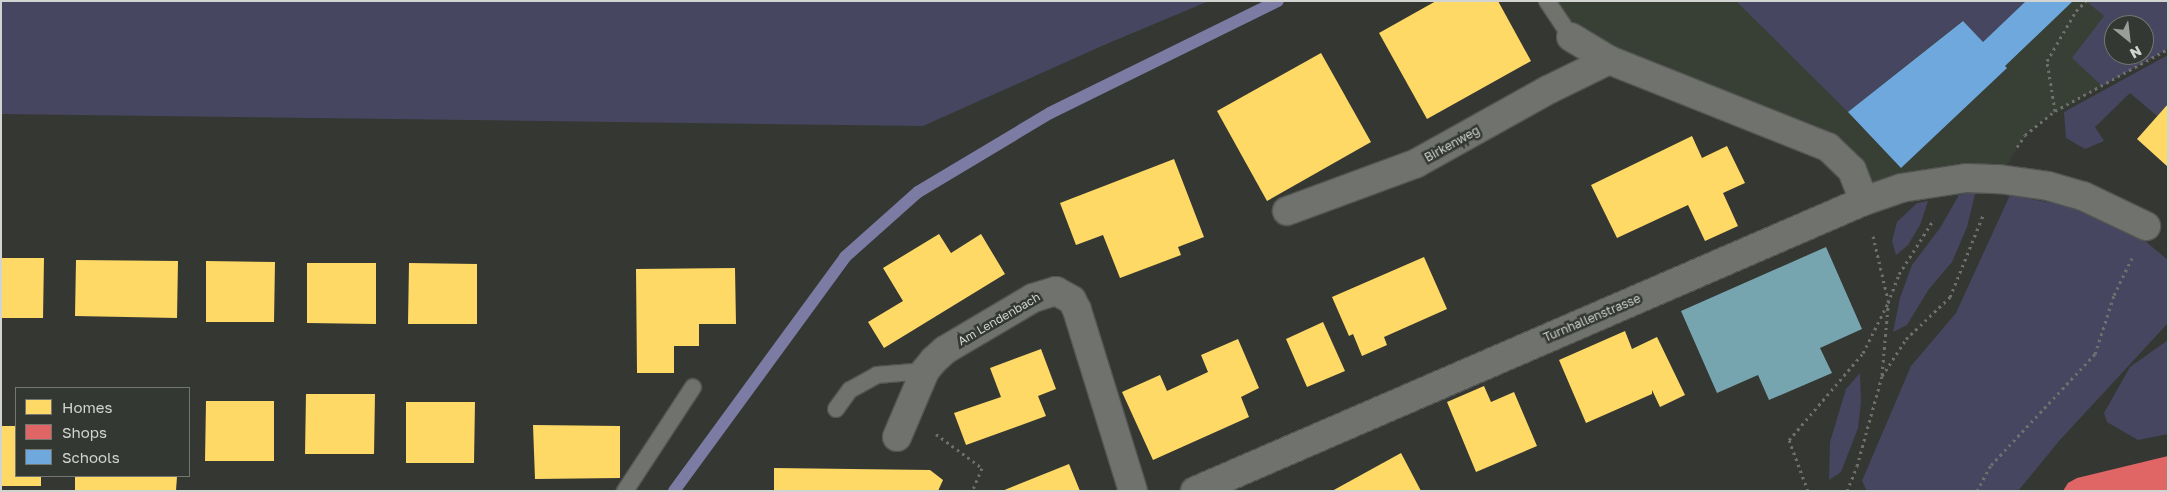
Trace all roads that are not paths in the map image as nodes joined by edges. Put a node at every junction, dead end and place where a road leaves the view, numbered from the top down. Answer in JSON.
{"nodes":[{"id":1,"x":1547,"y":1,"type":"edge"},
{"id":2,"x":1571,"y":37,"type":"joint"},
{"id":3,"x":1609,"y":60,"type":"junction"},
{"id":4,"x":1864,"y":201,"type":"junction"},
{"id":5,"x":1287,"y":211,"type":"dead end"},
{"id":6,"x":2146,"y":226,"type":"road end"},
{"id":7,"x":925,"y":371,"type":"junction"},
{"id":8,"x":693,"y":387,"type":"dead end"},
{"id":9,"x":836,"y":410,"type":"dead end"},
{"id":10,"x":902,"y":425,"type":"road end"},
{"id":11,"x":625,"y":491,"type":"edge"},
{"id":12,"x":1133,"y":491,"type":"edge"},
{"id":13,"x":1194,"y":491,"type":"edge"}],
"edges":[{"from":1,"to":2,"type":"lane"},
{"from":2,"to":3,"type":"street"},
{"from":3,"to":4,"type":"street"},
{"from":3,"to":5,"type":"street","name":"Birkenweg"},
{"from":4,"to":6,"type":"street","name":"Turnhallenstrasse"},
{"from":4,"to":13,"type":"street","name":"Turnhallenstrasse"},
{"from":7,"to":9,"type":"lane"},
{"from":7,"to":10,"type":"street","name":"Am Lendenbach"},
{"from":7,"to":12,"type":"street","name":"Am Lendenbach"},
{"from":8,"to":11,"type":"lane"}]}
